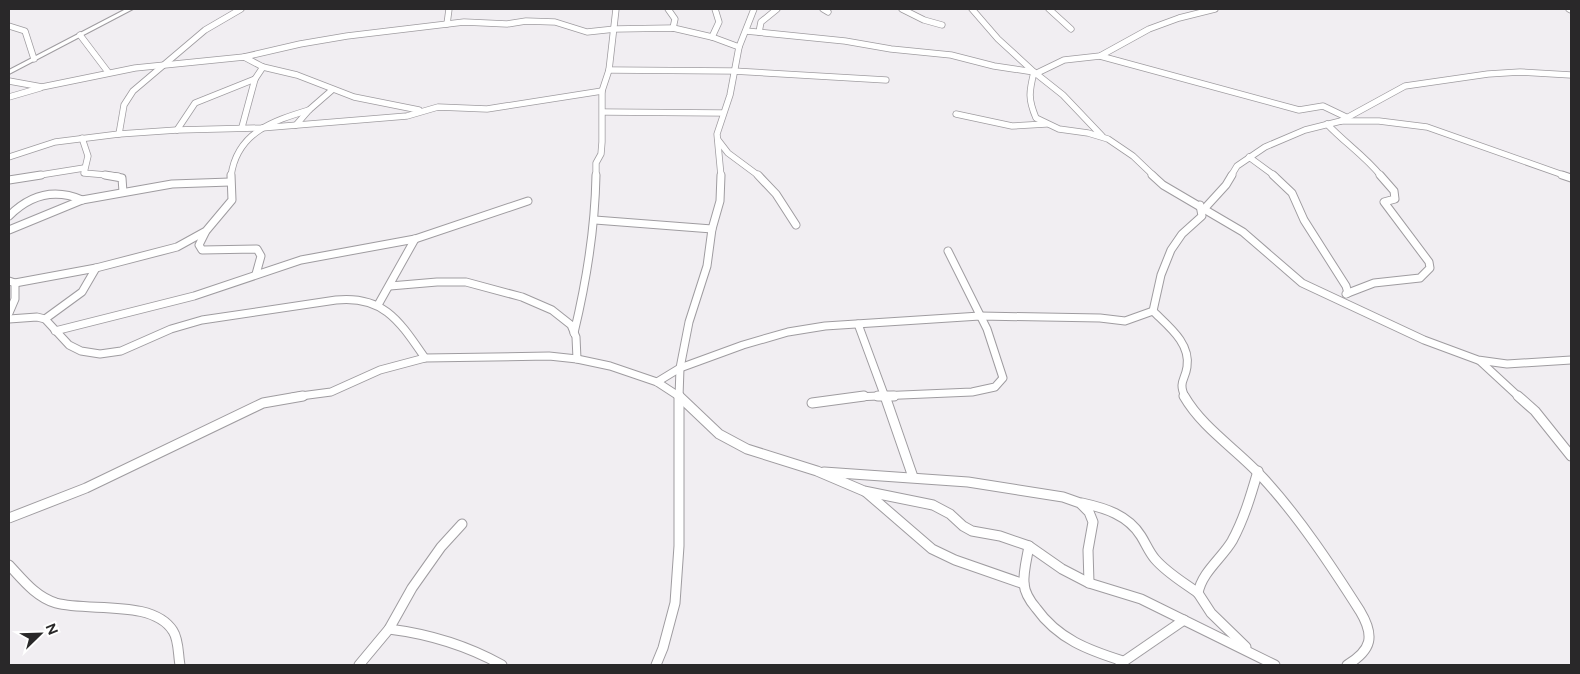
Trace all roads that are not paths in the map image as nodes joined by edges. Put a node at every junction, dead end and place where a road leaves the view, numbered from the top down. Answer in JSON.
{"nodes":[{"id":1,"x":130,"y":9,"type":"edge"},
{"id":2,"x":241,"y":9,"type":"edge"},
{"id":3,"x":450,"y":9,"type":"edge"},
{"id":4,"x":616,"y":9,"type":"edge"},
{"id":5,"x":668,"y":9,"type":"edge"},
{"id":6,"x":715,"y":9,"type":"edge"},
{"id":7,"x":754,"y":9,"type":"edge"},
{"id":8,"x":777,"y":9,"type":"edge"},
{"id":9,"x":902,"y":9,"type":"edge"},
{"id":10,"x":972,"y":9,"type":"edge"},
{"id":11,"x":1049,"y":9,"type":"edge"},
{"id":12,"x":1215,"y":9,"type":"edge"},
{"id":13,"x":447,"y":24,"type":"junction"},
{"id":14,"x":942,"y":25,"type":"dead end"},
{"id":15,"x":9,"y":26,"type":"edge"},
{"id":16,"x":673,"y":28,"type":"junction"},
{"id":17,"x":614,"y":29,"type":"junction"},
{"id":18,"x":1070,"y":29,"type":"dead end"},
{"id":19,"x":746,"y":31,"type":"junction"},
{"id":20,"x":758,"y":32,"type":"junction"},
{"id":21,"x":80,"y":35,"type":"junction"},
{"id":22,"x":712,"y":37,"type":"junction"},
{"id":23,"x":740,"y":47,"type":"junction"},
{"id":24,"x":1100,"y":56,"type":"junction"},
{"id":25,"x":244,"y":57,"type":"junction"},
{"id":26,"x":34,"y":59,"type":"junction"},
{"id":27,"x":164,"y":65,"type":"junction"},
{"id":28,"x":263,"y":67,"type":"junction"},
{"id":29,"x":609,"y":70,"type":"junction"},
{"id":30,"x":733,"y":71,"type":"junction"},
{"id":31,"x":9,"y":72,"type":"edge"},
{"id":32,"x":108,"y":72,"type":"junction"},
{"id":33,"x":1035,"y":73,"type":"junction"},
{"id":34,"x":1571,"y":75,"type":"edge"},
{"id":35,"x":255,"y":79,"type":"junction"},
{"id":36,"x":886,"y":80,"type":"dead end"},
{"id":37,"x":9,"y":81,"type":"edge"},
{"id":38,"x":42,"y":87,"type":"junction"},
{"id":39,"x":332,"y":90,"type":"junction"},
{"id":40,"x":602,"y":91,"type":"junction"},
{"id":41,"x":9,"y":97,"type":"edge"},
{"id":42,"x":309,"y":110,"type":"junction"},
{"id":43,"x":421,"y":110,"type":"junction"},
{"id":44,"x":603,"y":112,"type":"junction"},
{"id":45,"x":723,"y":113,"type":"junction"},
{"id":46,"x":956,"y":114,"type":"dead end"},
{"id":47,"x":1344,"y":119,"type":"junction"},
{"id":48,"x":1046,"y":124,"type":"junction"},
{"id":49,"x":1327,"y":124,"type":"junction"},
{"id":50,"x":296,"y":125,"type":"junction"},
{"id":51,"x":242,"y":127,"type":"junction"},
{"id":52,"x":261,"y":128,"type":"junction"},
{"id":53,"x":177,"y":130,"type":"junction"},
{"id":54,"x":119,"y":134,"type":"junction"},
{"id":55,"x":1102,"y":136,"type":"junction"},
{"id":56,"x":82,"y":138,"type":"junction"},
{"id":57,"x":718,"y":140,"type":"junction"},
{"id":58,"x":1249,"y":157,"type":"junction"},
{"id":59,"x":9,"y":158,"type":"edge"},
{"id":60,"x":84,"y":168,"type":"junction"},
{"id":61,"x":1571,"y":178,"type":"edge"},
{"id":62,"x":9,"y":180,"type":"edge"},
{"id":63,"x":230,"y":182,"type":"junction"},
{"id":64,"x":123,"y":192,"type":"junction"},
{"id":65,"x":82,"y":200,"type":"junction"},
{"id":66,"x":528,"y":201,"type":"dead end"},
{"id":67,"x":1204,"y":210,"type":"junction"},
{"id":68,"x":9,"y":216,"type":"edge"},
{"id":69,"x":595,"y":220,"type":"junction"},
{"id":70,"x":796,"y":225,"type":"dead end"},
{"id":71,"x":712,"y":229,"type":"junction"},
{"id":72,"x":9,"y":230,"type":"edge"},
{"id":73,"x":206,"y":231,"type":"junction"},
{"id":74,"x":415,"y":239,"type":"junction"},
{"id":75,"x":948,"y":251,"type":"dead end"},
{"id":76,"x":96,"y":268,"type":"junction"},
{"id":77,"x":256,"y":274,"type":"junction"},
{"id":78,"x":12,"y":282,"type":"edge"},
{"id":79,"x":390,"y":286,"type":"junction"},
{"id":80,"x":1348,"y":293,"type":"junction"},
{"id":81,"x":1338,"y":300,"type":"junction"},
{"id":82,"x":378,"y":305,"type":"junction"},
{"id":83,"x":1153,"y":311,"type":"junction"},
{"id":84,"x":9,"y":313,"type":"edge"},
{"id":85,"x":980,"y":316,"type":"junction"},
{"id":86,"x":9,"y":319,"type":"edge"},
{"id":87,"x":45,"y":319,"type":"junction"},
{"id":88,"x":858,"y":324,"type":"junction"},
{"id":89,"x":54,"y":331,"type":"junction"},
{"id":90,"x":574,"y":333,"type":"junction"},
{"id":91,"x":425,"y":358,"type":"junction"},
{"id":92,"x":577,"y":359,"type":"junction"},
{"id":93,"x":1478,"y":360,"type":"junction"},
{"id":94,"x":1571,"y":360,"type":"edge"},
{"id":95,"x":680,"y":368,"type":"junction"},
{"id":96,"x":657,"y":382,"type":"junction"},
{"id":97,"x":678,"y":395,"type":"junction"},
{"id":98,"x":884,"y":396,"type":"junction"},
{"id":99,"x":812,"y":404,"type":"dead end"},
{"id":100,"x":1571,"y":456,"type":"edge"},
{"id":101,"x":817,"y":471,"type":"junction"},
{"id":102,"x":1258,"y":471,"type":"junction"},
{"id":103,"x":913,"y":477,"type":"junction"},
{"id":104,"x":864,"y":491,"type":"junction"},
{"id":105,"x":1080,"y":503,"type":"junction"},
{"id":106,"x":9,"y":518,"type":"edge"},
{"id":107,"x":462,"y":524,"type":"dead end"},
{"id":108,"x":1029,"y":546,"type":"junction"},
{"id":109,"x":9,"y":565,"type":"edge"},
{"id":110,"x":1089,"y":582,"type":"junction"},
{"id":111,"x":1024,"y":584,"type":"junction"},
{"id":112,"x":1198,"y":593,"type":"junction"},
{"id":113,"x":1184,"y":620,"type":"junction"},
{"id":114,"x":389,"y":629,"type":"junction"},
{"id":115,"x":1250,"y":652,"type":"junction"},
{"id":116,"x":1121,"y":663,"type":"edge"},
{"id":117,"x":180,"y":665,"type":"edge"},
{"id":118,"x":359,"y":665,"type":"edge"},
{"id":119,"x":502,"y":665,"type":"edge"},
{"id":120,"x":656,"y":665,"type":"edge"},
{"id":121,"x":1275,"y":665,"type":"edge"},
{"id":122,"x":1347,"y":665,"type":"edge"}],
"edges":[{"from":1,"to":21,"type":"street"},
{"from":2,"to":27,"type":"street"},
{"from":3,"to":13,"type":"street"},
{"from":4,"to":17,"type":"street"},
{"from":5,"to":16,"type":"street"},
{"from":6,"to":22,"type":"street"},
{"from":7,"to":19,"type":"street"},
{"from":8,"to":20,"type":"street"},
{"from":9,"to":14,"type":"street"},
{"from":10,"to":33,"type":"street"},
{"from":11,"to":18,"type":"street"},
{"from":12,"to":24,"type":"street"},
{"from":13,"to":17,"type":"street"},
{"from":13,"to":25,"type":"street"},
{"from":15,"to":26,"type":"street"},
{"from":16,"to":17,"type":"street"},
{"from":16,"to":22,"type":"street"},
{"from":17,"to":29,"type":"street"},
{"from":19,"to":20,"type":"street"},
{"from":19,"to":23,"type":"street"},
{"from":20,"to":33,"type":"street"},
{"from":21,"to":26,"type":"street"},
{"from":21,"to":32,"type":"street"},
{"from":22,"to":23,"type":"street"},
{"from":23,"to":30,"type":"street"},
{"from":24,"to":33,"type":"street"},
{"from":24,"to":47,"type":"street"},
{"from":25,"to":27,"type":"street"},
{"from":25,"to":28,"type":"street"},
{"from":26,"to":31,"type":"street"},
{"from":27,"to":32,"type":"street"},
{"from":27,"to":54,"type":"street"},
{"from":28,"to":35,"type":"street"},
{"from":28,"to":39,"type":"street"},
{"from":29,"to":30,"type":"street"},
{"from":29,"to":40,"type":"street"},
{"from":30,"to":36,"type":"street"},
{"from":30,"to":45,"type":"street"},
{"from":32,"to":38,"type":"street"},
{"from":33,"to":48,"type":"street"},
{"from":33,"to":55,"type":"street"},
{"from":34,"to":47,"type":"street"},
{"from":35,"to":51,"type":"street"},
{"from":35,"to":53,"type":"street"},
{"from":37,"to":38,"type":"street"},
{"from":38,"to":41,"type":"street"},
{"from":39,"to":42,"type":"street"},
{"from":39,"to":43,"type":"street"},
{"from":40,"to":43,"type":"street"},
{"from":40,"to":44,"type":"street"},
{"from":42,"to":50,"type":"street"},
{"from":42,"to":52,"type":"street"},
{"from":43,"to":50,"type":"street"},
{"from":44,"to":45,"type":"street"},
{"from":44,"to":69,"type":"street"},
{"from":45,"to":57,"type":"street"},
{"from":46,"to":48,"type":"street"},
{"from":47,"to":49,"type":"street"},
{"from":47,"to":61,"type":"street"},
{"from":48,"to":55,"type":"street"},
{"from":49,"to":58,"type":"street"},
{"from":49,"to":80,"type":"street"},
{"from":50,"to":52,"type":"street"},
{"from":51,"to":52,"type":"street"},
{"from":51,"to":53,"type":"street"},
{"from":52,"to":63,"type":"street"},
{"from":53,"to":54,"type":"street"},
{"from":54,"to":56,"type":"street"},
{"from":55,"to":67,"type":"street"},
{"from":56,"to":59,"type":"street"},
{"from":56,"to":60,"type":"street"},
{"from":57,"to":70,"type":"street"},
{"from":57,"to":71,"type":"street"},
{"from":58,"to":67,"type":"street"},
{"from":58,"to":80,"type":"street"},
{"from":60,"to":62,"type":"street"},
{"from":60,"to":64,"type":"street"},
{"from":63,"to":64,"type":"street"},
{"from":63,"to":73,"type":"street"},
{"from":64,"to":65,"type":"street"},
{"from":65,"to":68,"type":"street"},
{"from":65,"to":72,"type":"street"},
{"from":66,"to":74,"type":"street"},
{"from":67,"to":81,"type":"street"},
{"from":67,"to":83,"type":"street"},
{"from":69,"to":71,"type":"street"},
{"from":69,"to":90,"type":"street"},
{"from":71,"to":95,"type":"street"},
{"from":73,"to":76,"type":"street"},
{"from":73,"to":77,"type":"street"},
{"from":74,"to":77,"type":"street"},
{"from":74,"to":79,"type":"street"},
{"from":75,"to":85,"type":"street"},
{"from":76,"to":78,"type":"street"},
{"from":76,"to":87,"type":"street"},
{"from":77,"to":89,"type":"street"},
{"from":78,"to":84,"type":"street"},
{"from":79,"to":82,"type":"street"},
{"from":79,"to":90,"type":"street"},
{"from":80,"to":81,"type":"street"},
{"from":81,"to":93,"type":"street"},
{"from":82,"to":89,"type":"street"},
{"from":82,"to":91,"type":"street"},
{"from":83,"to":85,"type":"street"},
{"from":83,"to":102,"type":"street"},
{"from":85,"to":88,"type":"street"},
{"from":85,"to":98,"type":"street"},
{"from":86,"to":87,"type":"street"},
{"from":87,"to":89,"type":"street"},
{"from":88,"to":95,"type":"street"},
{"from":88,"to":98,"type":"street"},
{"from":90,"to":92,"type":"street"},
{"from":91,"to":92,"type":"street"},
{"from":91,"to":106,"type":"street"},
{"from":92,"to":96,"type":"street"},
{"from":93,"to":94,"type":"street"},
{"from":93,"to":100,"type":"street"},
{"from":95,"to":96,"type":"street"},
{"from":95,"to":97,"type":"street"},
{"from":96,"to":97,"type":"street"},
{"from":97,"to":101,"type":"street"},
{"from":97,"to":120,"type":"street"},
{"from":98,"to":99,"type":"street"},
{"from":98,"to":103,"type":"street"},
{"from":101,"to":103,"type":"street"},
{"from":101,"to":104,"type":"street"},
{"from":102,"to":112,"type":"street"},
{"from":102,"to":122,"type":"street"},
{"from":103,"to":105,"type":"street"},
{"from":104,"to":108,"type":"street"},
{"from":104,"to":111,"type":"street"},
{"from":105,"to":110,"type":"street"},
{"from":105,"to":112,"type":"street"},
{"from":107,"to":114,"type":"street"},
{"from":108,"to":110,"type":"street"},
{"from":108,"to":111,"type":"street"},
{"from":109,"to":117,"type":"street"},
{"from":110,"to":113,"type":"street"},
{"from":111,"to":116,"type":"street"},
{"from":112,"to":115,"type":"street"},
{"from":113,"to":115,"type":"street"},
{"from":113,"to":116,"type":"street"},
{"from":114,"to":118,"type":"street"},
{"from":114,"to":119,"type":"street"},
{"from":115,"to":121,"type":"street"}]}
